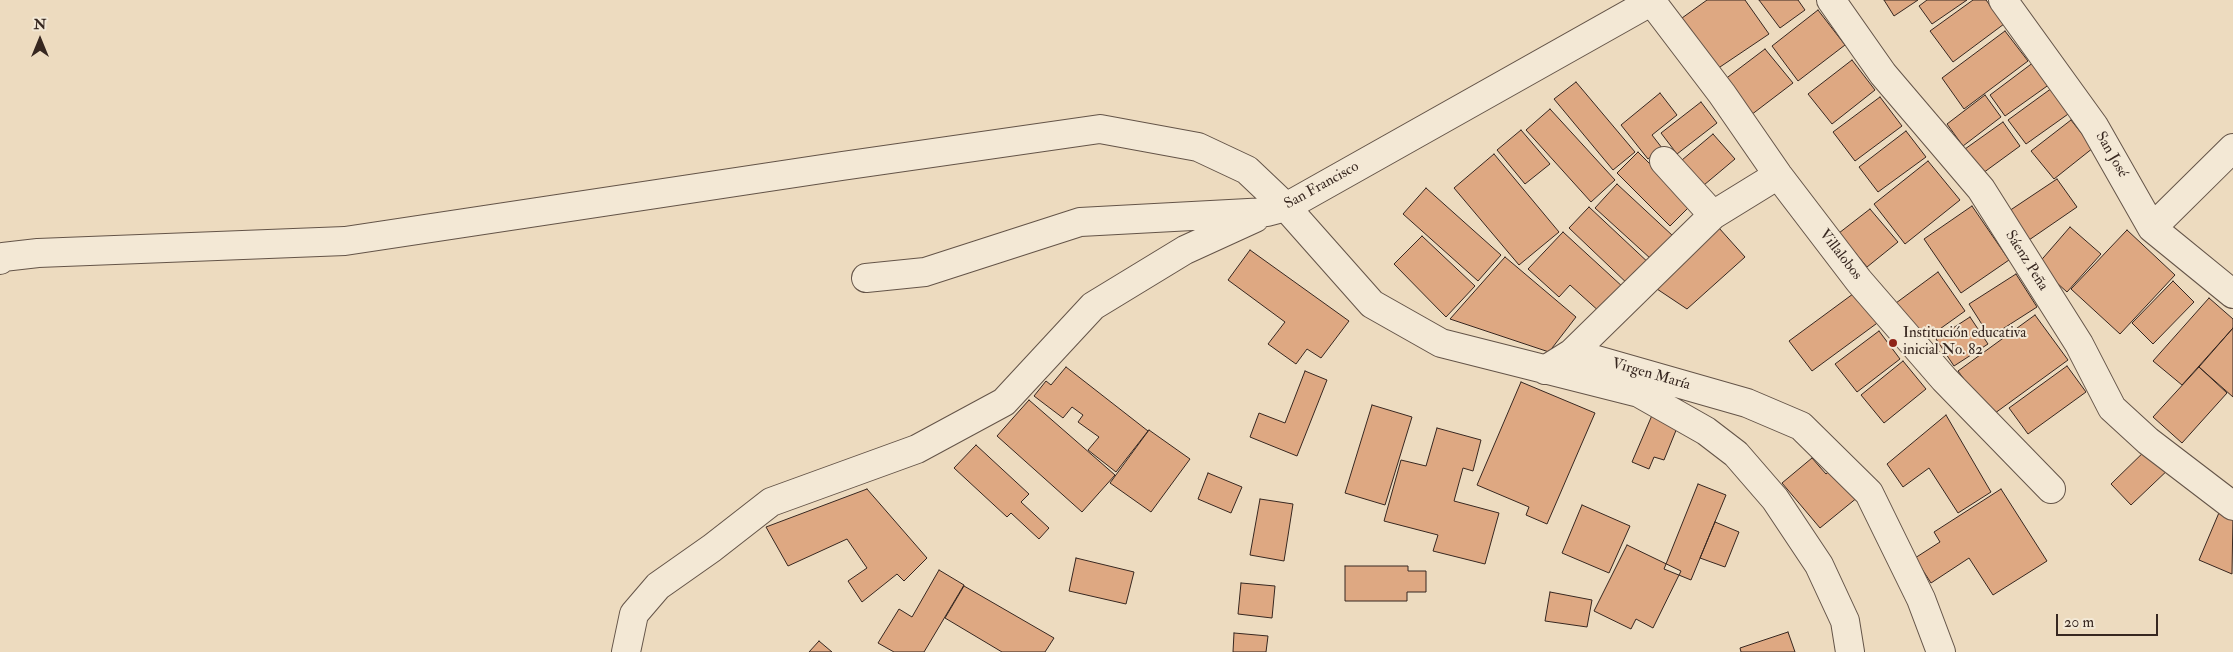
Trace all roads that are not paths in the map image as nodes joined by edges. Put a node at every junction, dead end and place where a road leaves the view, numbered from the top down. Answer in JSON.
{"nodes":[{"id":1,"x":1831,"y":0,"type":"edge"},
{"id":2,"x":2003,"y":0,"type":"edge"},
{"id":3,"x":1653,"y":1,"type":"edge"},
{"id":4,"x":2233,"y":148,"type":"edge"},
{"id":5,"x":1664,"y":160,"type":"dead end"},
{"id":6,"x":1778,"y":175,"type":"junction"},
{"id":7,"x":1277,"y":210,"type":"junction"},
{"id":8,"x":1713,"y":215,"type":"junction"},
{"id":9,"x":2152,"y":228,"type":"junction"},
{"id":10,"x":0,"y":260,"type":"edge"},
{"id":11,"x":866,"y":278,"type":"dead end"},
{"id":12,"x":2233,"y":294,"type":"edge"},
{"id":13,"x":1572,"y":353,"type":"junction"},
{"id":14,"x":1545,"y":370,"type":"junction"},
{"id":15,"x":2051,"y":490,"type":"dead end"},
{"id":16,"x":2233,"y":506,"type":"edge"},
{"id":17,"x":626,"y":652,"type":"edge"},
{"id":18,"x":1850,"y":652,"type":"edge"},
{"id":19,"x":1941,"y":652,"type":"edge"}],
"edges":[{"from":1,"to":16,"type":"street","name":"Sáenz Peña"},
{"from":2,"to":9,"type":"street","name":"San José"},
{"from":3,"to":6,"type":"street","name":"Villalobos"},
{"from":3,"to":7,"type":"street","name":"San Francisco"},
{"from":4,"to":9,"type":"street"},
{"from":5,"to":8,"type":"street"},
{"from":6,"to":8,"type":"street"},
{"from":6,"to":15,"type":"street","name":"Villalobos"},
{"from":7,"to":10,"type":"street"},
{"from":7,"to":11,"type":"street","name":"San Francisco"},
{"from":7,"to":14,"type":"street"},
{"from":7,"to":17,"type":"street"},
{"from":8,"to":13,"type":"street"},
{"from":9,"to":12,"type":"street","name":"San José"},
{"from":13,"to":14,"type":"street"},
{"from":13,"to":19,"type":"street","name":"Virgen María"},
{"from":14,"to":18,"type":"street"}]}
